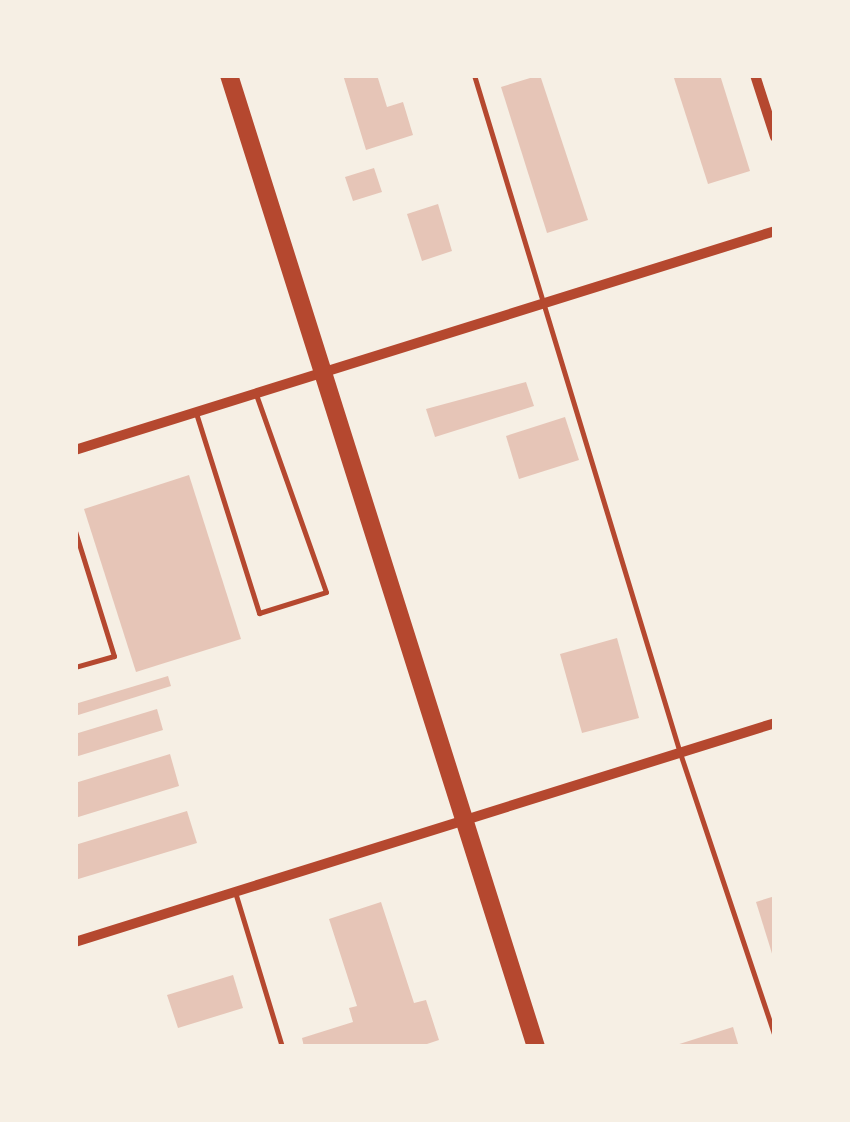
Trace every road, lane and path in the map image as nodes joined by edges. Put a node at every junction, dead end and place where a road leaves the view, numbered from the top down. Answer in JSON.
{"nodes":[{"id":1,"x":230,"y":75,"type":"edge"},
{"id":2,"x":474,"y":75,"type":"edge"},
{"id":3,"x":755,"y":75,"type":"edge"},
{"id":4,"x":775,"y":137,"type":"edge"},
{"id":5,"x":775,"y":231,"type":"edge"},
{"id":6,"x":543,"y":304,"type":"junction"},
{"id":7,"x":324,"y":372,"type":"junction"},
{"id":8,"x":256,"y":394,"type":"junction"},
{"id":9,"x":196,"y":413,"type":"junction"},
{"id":10,"x":75,"y":450,"type":"edge"},
{"id":11,"x":75,"y":531,"type":"edge"},
{"id":12,"x":75,"y":668,"type":"edge"},
{"id":13,"x":775,"y":723,"type":"edge"},
{"id":14,"x":680,"y":753,"type":"junction"},
{"id":15,"x":464,"y":821,"type":"junction"},
{"id":16,"x":235,"y":892,"type":"junction"},
{"id":17,"x":75,"y":942,"type":"edge"},
{"id":18,"x":775,"y":1037,"type":"edge"},
{"id":19,"x":282,"y":1047,"type":"edge"},
{"id":20,"x":536,"y":1047,"type":"edge"}],
"edges":[{"from":1,"to":7,"type":"main road"},
{"from":2,"to":6,"type":"lane"},
{"from":3,"to":4,"type":"street"},
{"from":5,"to":6,"type":"street"},
{"from":6,"to":7,"type":"street"},
{"from":6,"to":14,"type":"lane"},
{"from":7,"to":8,"type":"street"},
{"from":7,"to":15,"type":"main road"},
{"from":8,"to":9,"type":"street"},
{"from":8,"to":9,"type":"lane"},
{"from":9,"to":10,"type":"street"},
{"from":11,"to":12,"type":"lane"},
{"from":13,"to":14,"type":"street"},
{"from":14,"to":15,"type":"street"},
{"from":14,"to":18,"type":"lane"},
{"from":15,"to":16,"type":"street"},
{"from":15,"to":20,"type":"main road"},
{"from":16,"to":17,"type":"street"},
{"from":16,"to":19,"type":"lane"}]}
